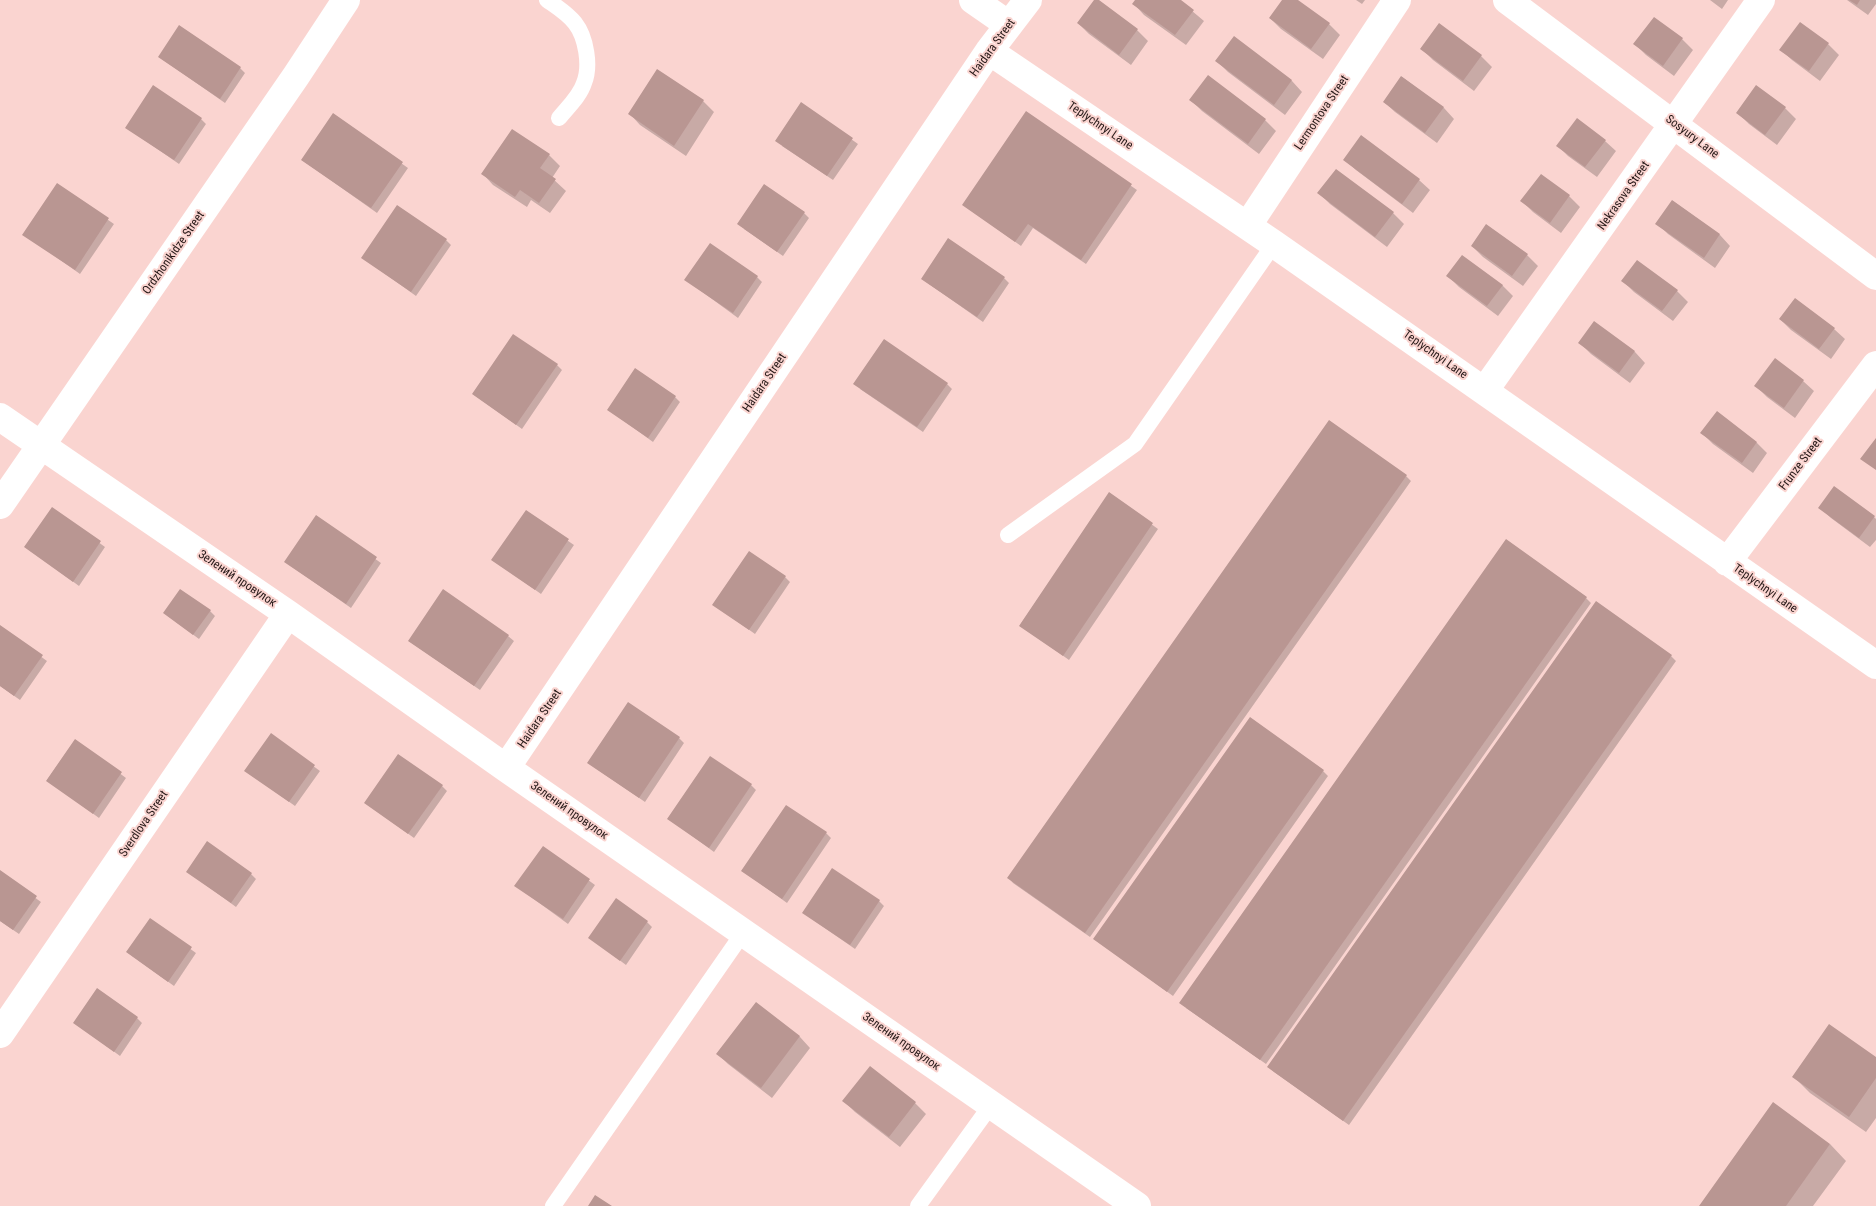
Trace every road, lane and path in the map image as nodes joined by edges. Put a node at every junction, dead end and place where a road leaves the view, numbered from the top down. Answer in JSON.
{"nodes":[{"id":1,"x":346,"y":0,"type":"edge"},
{"id":2,"x":547,"y":0,"type":"edge"},
{"id":3,"x":973,"y":0,"type":"edge"},
{"id":4,"x":1028,"y":0,"type":"edge"},
{"id":5,"x":1397,"y":0,"type":"edge"},
{"id":6,"x":1507,"y":0,"type":"edge"},
{"id":7,"x":1761,"y":0,"type":"edge"},
{"id":8,"x":1009,"y":25,"type":"junction"},
{"id":9,"x":989,"y":51,"type":"junction"},
{"id":10,"x":559,"y":118,"type":"dead end"},
{"id":11,"x":1674,"y":124,"type":"junction"},
{"id":12,"x":1248,"y":225,"type":"junction"},
{"id":13,"x":1274,"y":244,"type":"junction"},
{"id":14,"x":1876,"y":276,"type":"edge"},
{"id":15,"x":1876,"y":365,"type":"edge"},
{"id":16,"x":1486,"y":390,"type":"junction"},
{"id":17,"x":0,"y":417,"type":"edge"},
{"id":18,"x":42,"y":446,"type":"junction"},
{"id":19,"x":0,"y":505,"type":"edge"},
{"id":20,"x":1008,"y":535,"type":"dead end"},
{"id":21,"x":1727,"y":562,"type":"junction"},
{"id":22,"x":288,"y":614,"type":"junction"},
{"id":23,"x":1876,"y":665,"type":"edge"},
{"id":24,"x":506,"y":768,"type":"junction"},
{"id":25,"x":743,"y":933,"type":"junction"},
{"id":26,"x":0,"y":1034,"type":"edge"},
{"id":27,"x":991,"y":1105,"type":"junction"},
{"id":28,"x":553,"y":1206,"type":"edge"},
{"id":29,"x":918,"y":1206,"type":"edge"},
{"id":30,"x":1137,"y":1206,"type":"edge"}],
"edges":[{"from":1,"to":18,"type":"street","name":"Ordzhonikidze Street"},
{"from":2,"to":10,"type":"lane"},
{"from":3,"to":8,"type":"street"},
{"from":4,"to":8,"type":"street","name":"Haidara Street"},
{"from":5,"to":12,"type":"street","name":"Lermontova Street"},
{"from":6,"to":11,"type":"street","name":"Sosyury Lane"},
{"from":7,"to":11,"type":"street","name":"Nekrasova Street"},
{"from":8,"to":9,"type":"street","name":"Haidara Street"},
{"from":9,"to":12,"type":"street","name":"Teplychnyi Lane"},
{"from":9,"to":24,"type":"street","name":"Haidara Street"},
{"from":11,"to":14,"type":"street","name":"Sosyury Lane"},
{"from":11,"to":16,"type":"street","name":"Nekrasova Street"},
{"from":12,"to":13,"type":"street","name":"Teplychnyi Lane"},
{"from":13,"to":16,"type":"street","name":"Teplychnyi Lane"},
{"from":13,"to":20,"type":"lane"},
{"from":15,"to":21,"type":"street","name":"Frunze Street"},
{"from":16,"to":21,"type":"street","name":"Teplychnyi Lane"},
{"from":17,"to":18,"type":"street","name":"Зелений провулок"},
{"from":18,"to":19,"type":"street","name":"Ordzhonikidze Street"},
{"from":18,"to":22,"type":"street","name":"Зелений провулок"},
{"from":21,"to":23,"type":"street","name":"Teplychnyi Lane"},
{"from":22,"to":24,"type":"street","name":"Зелений провулок"},
{"from":22,"to":26,"type":"street","name":"Sverdlova Street"},
{"from":24,"to":25,"type":"street","name":"Зелений провулок"},
{"from":25,"to":27,"type":"street","name":"Зелений провулок"},
{"from":25,"to":28,"type":"lane"},
{"from":27,"to":29,"type":"lane"},
{"from":27,"to":30,"type":"street","name":"Зелений провулок"}]}
